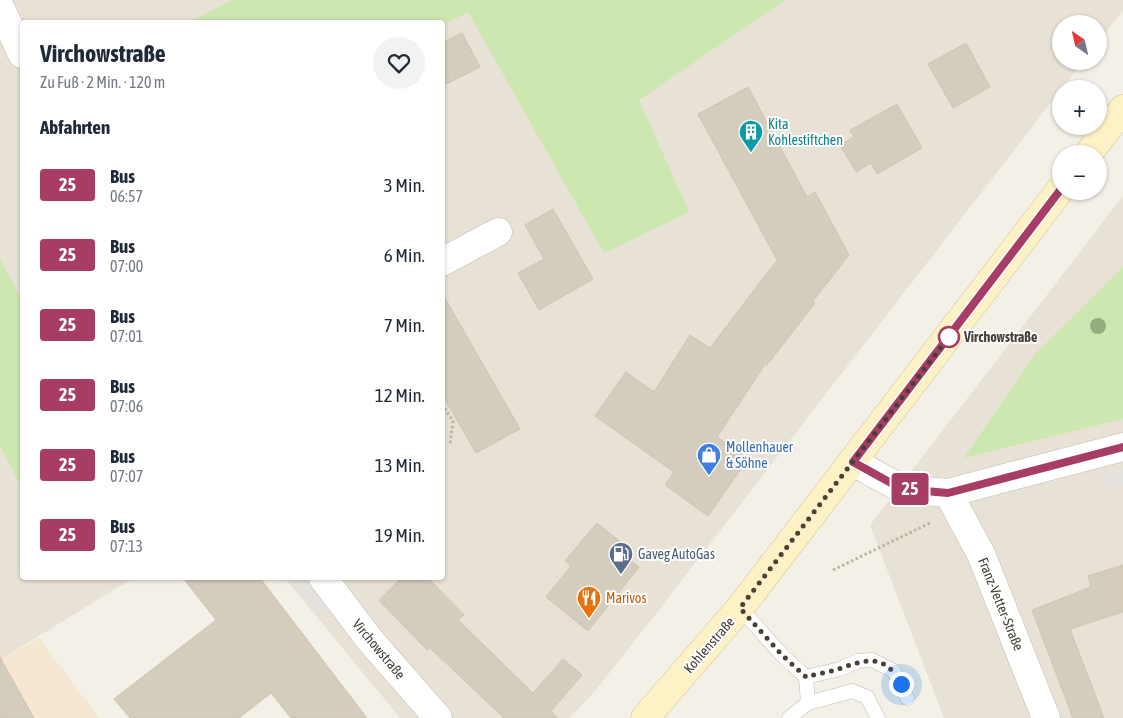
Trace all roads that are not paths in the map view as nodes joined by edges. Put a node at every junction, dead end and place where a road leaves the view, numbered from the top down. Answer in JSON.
{"nodes":[{"id":1,"x":0,"y":7,"type":"edge"},
{"id":2,"x":20,"y":50,"type":"edge"},
{"id":3,"x":1123,"y":109,"type":"edge"},
{"id":4,"x":1095,"y":145,"type":"edge"},
{"id":5,"x":1053,"y":200,"type":"edge"},
{"id":6,"x":498,"y":232,"type":"dead end"},
{"id":7,"x":445,"y":260,"type":"edge"},
{"id":8,"x":1123,"y":447,"type":"edge"},
{"id":9,"x":853,"y":462,"type":"junction"},
{"id":10,"x":948,"y":493,"type":"junction"},
{"id":11,"x":324,"y":580,"type":"edge"},
{"id":12,"x":740,"y":608,"type":"junction"},
{"id":13,"x":806,"y":677,"type":"junction"},
{"id":14,"x":907,"y":698,"type":"dead end"},
{"id":15,"x":808,"y":703,"type":"junction"},
{"id":16,"x":438,"y":718,"type":"edge"},
{"id":17,"x":645,"y":718,"type":"edge"},
{"id":18,"x":789,"y":718,"type":"edge"},
{"id":19,"x":878,"y":718,"type":"edge"},
{"id":20,"x":1046,"y":718,"type":"edge"}],
"edges":[{"from":1,"to":2,"type":"street"},
{"from":3,"to":4,"type":"main road"},
{"from":5,"to":9,"type":"main road","name":"Kohlenstraße"},
{"from":6,"to":7,"type":"street"},
{"from":8,"to":10,"type":"street"},
{"from":9,"to":10,"type":"street"},
{"from":9,"to":12,"type":"main road","name":"Kohlenstraße"},
{"from":10,"to":20,"type":"street","name":"Franz-Vetter-Straße"},
{"from":11,"to":16,"type":"street","name":"Virchowstraße"},
{"from":12,"to":13,"type":"lane"},
{"from":12,"to":17,"type":"main road","name":"Kohlenstraße"},
{"from":13,"to":14,"type":"lane"},
{"from":13,"to":15,"type":"lane"},
{"from":15,"to":18,"type":"lane"},
{"from":15,"to":19,"type":"lane"}]}
